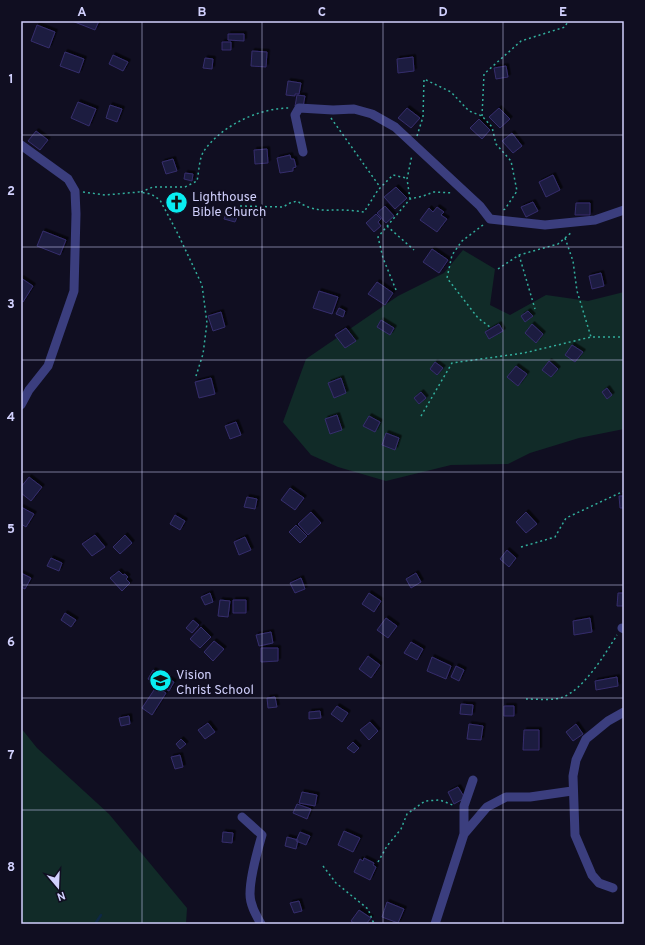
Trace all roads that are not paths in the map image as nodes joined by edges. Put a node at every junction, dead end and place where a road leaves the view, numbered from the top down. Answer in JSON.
{"nodes":[{"id":1,"x":21,"y":145,"type":"edge"},
{"id":2,"x":303,"y":152,"type":"dead end"},
{"id":3,"x":624,"y":210,"type":"edge"},
{"id":4,"x":21,"y":405,"type":"edge"},
{"id":5,"x":624,"y":712,"type":"edge"},
{"id":6,"x":473,"y":780,"type":"dead end"},
{"id":7,"x":572,"y":791,"type":"junction"},
{"id":8,"x":242,"y":817,"type":"dead end"},
{"id":9,"x":464,"y":834,"type":"junction"},
{"id":10,"x":613,"y":888,"type":"dead end"},
{"id":11,"x":261,"y":924,"type":"edge"},
{"id":12,"x":435,"y":924,"type":"edge"}],
"edges":[{"from":1,"to":4,"type":"street"},
{"from":2,"to":3,"type":"street"},
{"from":5,"to":7,"type":"street"},
{"from":6,"to":9,"type":"street"},
{"from":7,"to":9,"type":"street"},
{"from":7,"to":10,"type":"street"},
{"from":8,"to":11,"type":"street"},
{"from":9,"to":12,"type":"street"}]}
